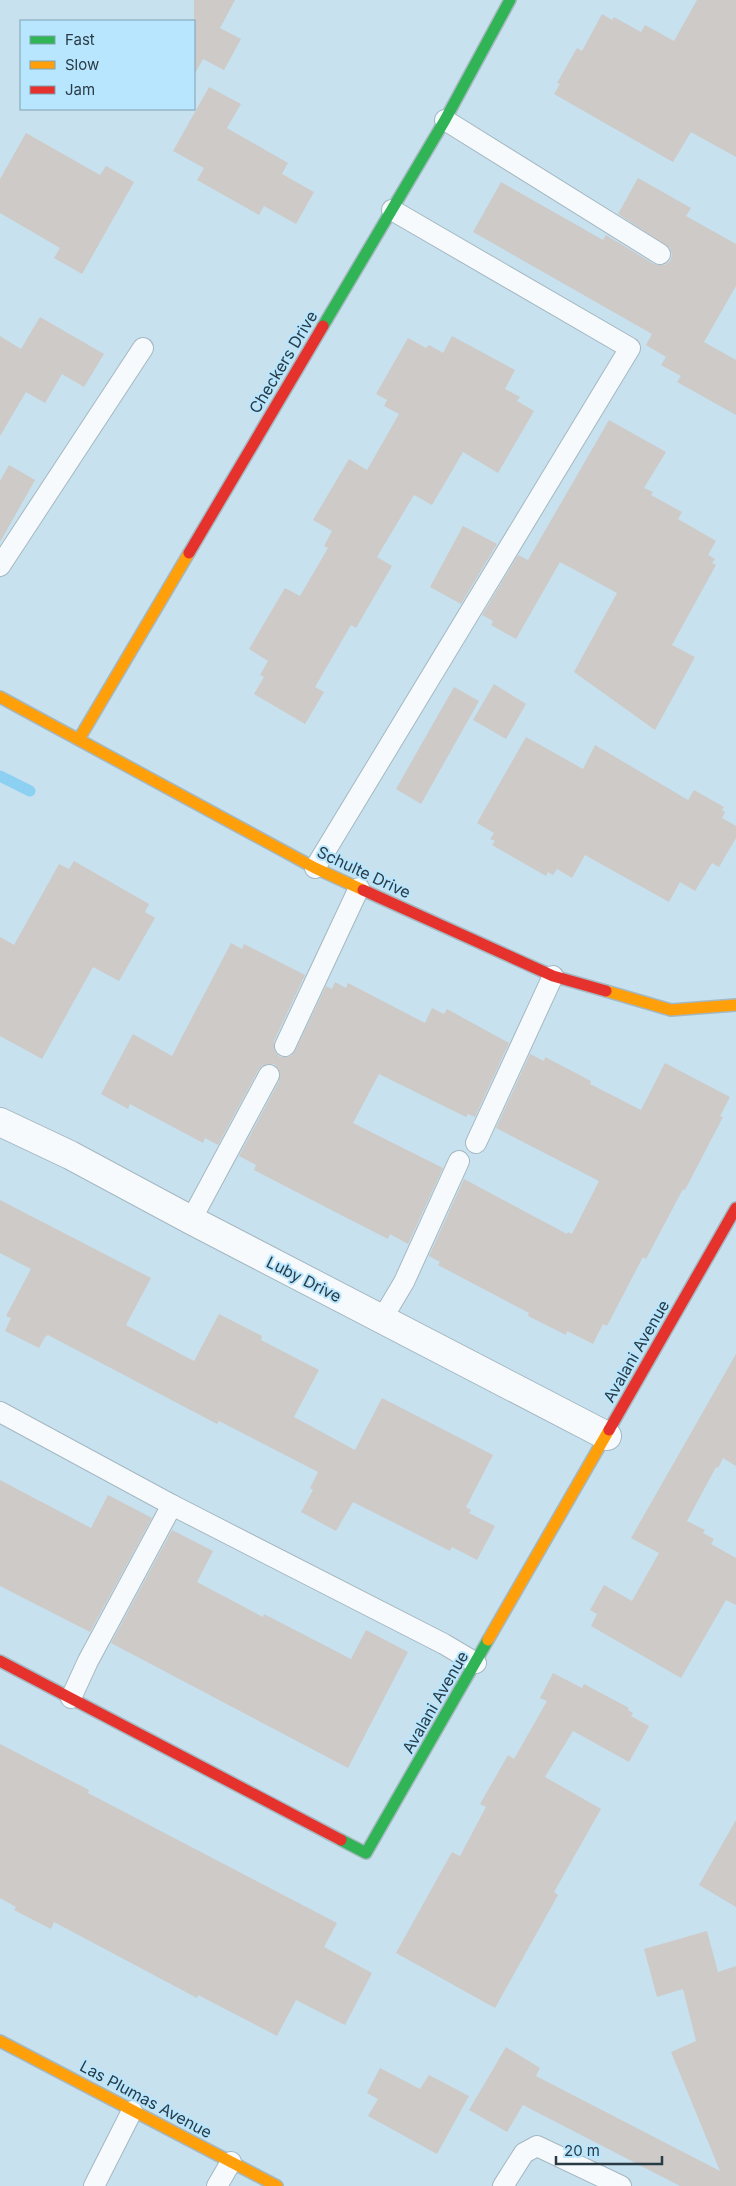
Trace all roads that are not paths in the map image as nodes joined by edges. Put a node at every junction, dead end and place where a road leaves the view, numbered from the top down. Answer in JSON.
{"nodes":[{"id":1,"x":510,"y":0,"type":"edge"},
{"id":2,"x":445,"y":120,"type":"junction"},
{"id":3,"x":392,"y":210,"type":"junction"},
{"id":4,"x":660,"y":254,"type":"dead end"},
{"id":5,"x":143,"y":348,"type":"dead end"},
{"id":6,"x":0,"y":566,"type":"edge"},
{"id":7,"x":0,"y":698,"type":"edge"},
{"id":8,"x":79,"y":739,"type":"junction"},
{"id":9,"x":315,"y":868,"type":"junction"},
{"id":10,"x":359,"y":888,"type":"junction"},
{"id":11,"x":553,"y":976,"type":"junction"},
{"id":12,"x":736,"y":1005,"type":"edge"},
{"id":13,"x":286,"y":1046,"type":"dead end"},
{"id":14,"x":269,"y":1075,"type":"dead end"},
{"id":15,"x":0,"y":1122,"type":"edge"},
{"id":16,"x":476,"y":1143,"type":"dead end"},
{"id":17,"x":459,"y":1161,"type":"dead end"},
{"id":18,"x":736,"y":1208,"type":"edge"},
{"id":19,"x":191,"y":1220,"type":"junction"},
{"id":20,"x":382,"y":1320,"type":"junction"},
{"id":21,"x":6,"y":1416,"type":"edge"},
{"id":22,"x":607,"y":1436,"type":"junction"},
{"id":23,"x":172,"y":1505,"type":"junction"},
{"id":24,"x":0,"y":1661,"type":"edge"},
{"id":25,"x":476,"y":1663,"type":"junction"},
{"id":26,"x":71,"y":1698,"type":"junction"},
{"id":27,"x":0,"y":2041,"type":"edge"},
{"id":28,"x":132,"y":2110,"type":"junction"},
{"id":29,"x":231,"y":2162,"type":"junction"},
{"id":30,"x":94,"y":2186,"type":"edge"},
{"id":31,"x":217,"y":2186,"type":"edge"},
{"id":32,"x":277,"y":2186,"type":"edge"},
{"id":33,"x":503,"y":2186,"type":"edge"},
{"id":34,"x":621,"y":2186,"type":"edge"}],
"edges":[{"from":1,"to":2,"type":"street","name":"Checkers Drive"},
{"from":2,"to":3,"type":"street","name":"Checkers Drive"},
{"from":2,"to":4,"type":"lane"},
{"from":3,"to":8,"type":"street","name":"Checkers Drive"},
{"from":3,"to":9,"type":"lane"},
{"from":5,"to":6,"type":"lane"},
{"from":7,"to":8,"type":"street","name":"Schulte Drive"},
{"from":8,"to":9,"type":"street","name":"Schulte Drive"},
{"from":9,"to":10,"type":"street","name":"Schulte Drive"},
{"from":10,"to":11,"type":"street","name":"Schulte Drive"},
{"from":10,"to":13,"type":"lane"},
{"from":11,"to":12,"type":"street","name":"Schulte Drive"},
{"from":11,"to":16,"type":"lane"},
{"from":14,"to":19,"type":"lane"},
{"from":15,"to":19,"type":"street","name":"Luby Drive"},
{"from":17,"to":20,"type":"lane"},
{"from":18,"to":22,"type":"street","name":"Avalani Avenue"},
{"from":19,"to":20,"type":"street","name":"Luby Drive"},
{"from":20,"to":22,"type":"street","name":"Luby Drive"},
{"from":21,"to":23,"type":"lane"},
{"from":22,"to":25,"type":"street","name":"Avalani Avenue"},
{"from":23,"to":25,"type":"lane"},
{"from":23,"to":26,"type":"lane"},
{"from":24,"to":26,"type":"street","name":"Avalani Avenue"},
{"from":25,"to":26,"type":"street","name":"Avalani Avenue"},
{"from":27,"to":28,"type":"street","name":"Las Plumas Avenue"},
{"from":28,"to":29,"type":"street","name":"Las Plumas Avenue"},
{"from":28,"to":30,"type":"lane"},
{"from":29,"to":31,"type":"lane"},
{"from":29,"to":32,"type":"street","name":"Las Plumas Avenue"},
{"from":33,"to":34,"type":"lane"}]}
